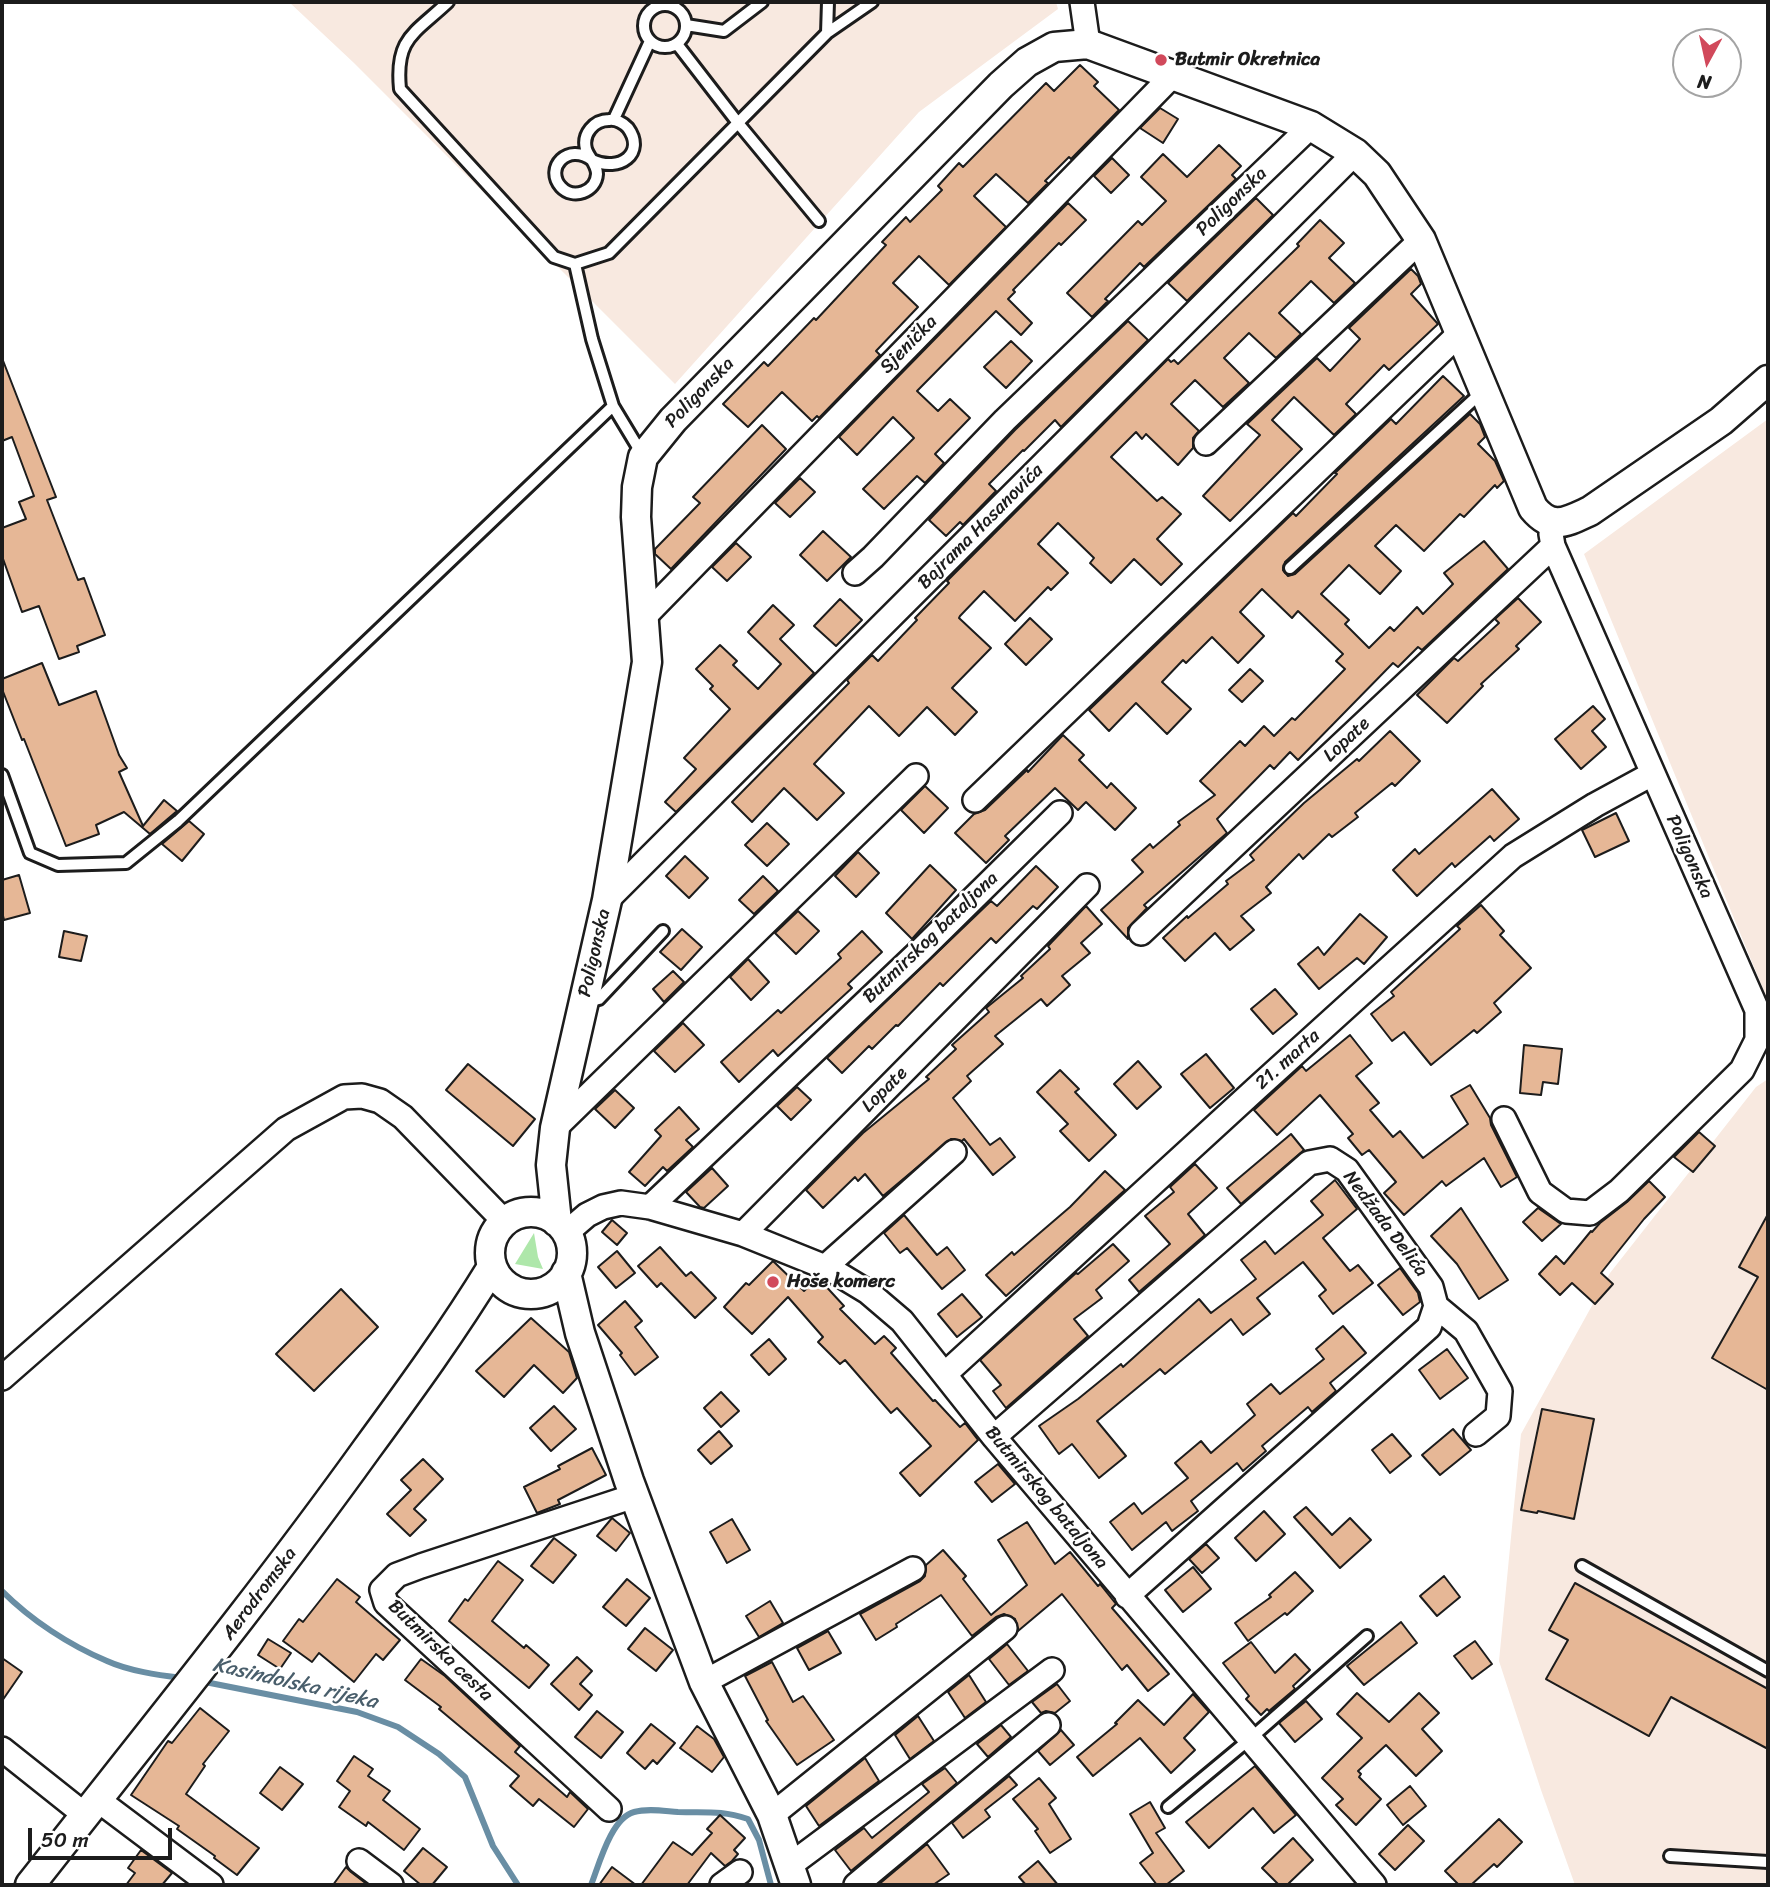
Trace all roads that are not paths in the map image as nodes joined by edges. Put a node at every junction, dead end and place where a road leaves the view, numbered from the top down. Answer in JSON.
{"nodes":[{"id":1,"x":448,"y":2,"type":"edge"},
{"id":2,"x":762,"y":2,"type":"edge"},
{"id":3,"x":828,"y":2,"type":"edge"},
{"id":4,"x":872,"y":2,"type":"edge"},
{"id":5,"x":1082,"y":2,"type":"edge"},
{"id":6,"x":659,"y":3,"type":"edge"},
{"id":7,"x":683,"y":6,"type":"edge"},
{"id":8,"x":686,"y":24,"type":"junction"},
{"id":9,"x":827,"y":33,"type":"junction"},
{"id":10,"x":650,"y":41,"type":"junction"},
{"id":11,"x":677,"y":44,"type":"junction"},
{"id":12,"x":1088,"y":44,"type":"junction"},
{"id":13,"x":1173,"y":75,"type":"junction"},
{"id":14,"x":614,"y":119,"type":"junction"},
{"id":15,"x":738,"y":123,"type":"junction"},
{"id":16,"x":1311,"y":126,"type":"junction"},
{"id":17,"x":1355,"y":153,"type":"junction"},
{"id":18,"x":819,"y":221,"type":"dead end"},
{"id":19,"x":1421,"y":240,"type":"junction"},
{"id":20,"x":575,"y":264,"type":"junction"},
{"id":21,"x":1459,"y":334,"type":"junction"},
{"id":22,"x":1768,"y":380,"type":"edge"},
{"id":23,"x":1483,"y":391,"type":"junction"},
{"id":24,"x":612,"y":406,"type":"junction"},
{"id":25,"x":1206,"y":443,"type":"dead end"},
{"id":26,"x":643,"y":457,"type":"junction"},
{"id":27,"x":1553,"y":534,"type":"junction"},
{"id":28,"x":1290,"y":568,"type":"dead end"},
{"id":29,"x":855,"y":573,"type":"dead end"},
{"id":30,"x":645,"y":616,"type":"junction"},
{"id":31,"x":1652,"y":774,"type":"junction"},
{"id":32,"x":2,"y":775,"type":"edge"},
{"id":33,"x":916,"y":776,"type":"dead end"},
{"id":34,"x":975,"y":800,"type":"dead end"},
{"id":35,"x":1059,"y":813,"type":"dead end"},
{"id":36,"x":1087,"y":886,"type":"dead end"},
{"id":37,"x":607,"y":900,"type":"junction"},
{"id":38,"x":663,"y":931,"type":"dead end"},
{"id":39,"x":1141,"y":933,"type":"dead end"},
{"id":40,"x":584,"y":1003,"type":"junction"},
{"id":41,"x":1504,"y":1119,"type":"dead end"},
{"id":42,"x":555,"y":1128,"type":"junction"},
{"id":43,"x":954,"y":1152,"type":"dead end"},
{"id":44,"x":551,"y":1164,"type":"junction"},
{"id":45,"x":650,"y":1207,"type":"junction"},
{"id":46,"x":531,"y":1212,"type":"junction"},
{"id":47,"x":505,"y":1222,"type":"junction"},
{"id":48,"x":562,"y":1228,"type":"junction"},
{"id":49,"x":743,"y":1234,"type":"junction"},
{"id":50,"x":492,"y":1267,"type":"junction"},
{"id":51,"x":825,"y":1268,"type":"junction"},
{"id":52,"x":566,"y":1273,"type":"junction"},
{"id":53,"x":524,"y":1292,"type":"junction"},
{"id":54,"x":1436,"y":1306,"type":"junction"},
{"id":55,"x":455,"y":1328,"type":"junction"},
{"id":56,"x":580,"y":1333,"type":"junction"},
{"id":57,"x":945,"y":1374,"type":"junction"},
{"id":58,"x":2,"y":1378,"type":"edge"},
{"id":59,"x":1476,"y":1434,"type":"dead end"},
{"id":60,"x":994,"y":1437,"type":"junction"},
{"id":61,"x":634,"y":1496,"type":"junction"},
{"id":62,"x":1582,"y":1566,"type":"dead end"},
{"id":63,"x":913,"y":1569,"type":"dead end"},
{"id":64,"x":1128,"y":1596,"type":"junction"},
{"id":65,"x":1005,"y":1628,"type":"dead end"},
{"id":66,"x":1367,"y":1636,"type":"dead end"},
{"id":67,"x":1052,"y":1670,"type":"dead end"},
{"id":68,"x":1768,"y":1671,"type":"edge"},
{"id":69,"x":704,"y":1682,"type":"junction"},
{"id":70,"x":1048,"y":1725,"type":"dead end"},
{"id":71,"x":1251,"y":1738,"type":"junction"},
{"id":72,"x":2,"y":1749,"type":"edge"},
{"id":73,"x":1168,"y":1807,"type":"dead end"},
{"id":74,"x":92,"y":1808,"type":"junction"},
{"id":75,"x":608,"y":1809,"type":"dead end"},
{"id":76,"x":772,"y":1815,"type":"junction"},
{"id":77,"x":1670,"y":1856,"type":"dead end"},
{"id":78,"x":359,"y":1861,"type":"dead end"},
{"id":79,"x":1768,"y":1862,"type":"edge"},
{"id":80,"x":793,"y":1876,"type":"edge"},
{"id":81,"x":30,"y":1885,"type":"edge"},
{"id":82,"x":211,"y":1885,"type":"edge"},
{"id":83,"x":391,"y":1885,"type":"edge"},
{"id":84,"x":856,"y":1885,"type":"edge"},
{"id":85,"x":1374,"y":1885,"type":"edge"}],
"edges":[{"from":1,"to":20,"type":"lane"},
{"from":2,"to":8,"type":"lane"},
{"from":3,"to":9,"type":"lane"},
{"from":4,"to":9,"type":"lane"},
{"from":5,"to":12,"type":"street"},
{"from":6,"to":7,"type":"lane"},
{"from":6,"to":10,"type":"lane"},
{"from":7,"to":8,"type":"lane"},
{"from":8,"to":11,"type":"lane"},
{"from":9,"to":15,"type":"lane"},
{"from":10,"to":11,"type":"lane"},
{"from":10,"to":14,"type":"lane"},
{"from":11,"to":15,"type":"lane"},
{"from":12,"to":13,"type":"street","name":"Poligonska"},
{"from":12,"to":26,"type":"street","name":"Poligonska"},
{"from":13,"to":16,"type":"street","name":"Poligonska"},
{"from":13,"to":30,"type":"street","name":"Sjenička"},
{"from":14,"to":14,"type":"lane"},
{"from":15,"to":18,"type":"lane"},
{"from":15,"to":20,"type":"lane"},
{"from":16,"to":17,"type":"street","name":"Poligonska"},
{"from":16,"to":29,"type":"street","name":"Poligonska"},
{"from":17,"to":19,"type":"street","name":"Poligonska"},
{"from":17,"to":37,"type":"street","name":"Bajrama Hasanovića"},
{"from":19,"to":21,"type":"street","name":"Poligonska"},
{"from":19,"to":25,"type":"street"},
{"from":20,"to":24,"type":"lane"},
{"from":21,"to":23,"type":"street","name":"Poligonska"},
{"from":21,"to":34,"type":"street"},
{"from":22,"to":27,"type":"street"},
{"from":23,"to":27,"type":"street","name":"Poligonska"},
{"from":23,"to":28,"type":"lane"},
{"from":24,"to":26,"type":"lane"},
{"from":24,"to":32,"type":"lane"},
{"from":26,"to":30,"type":"street","name":"Poligonska"},
{"from":27,"to":31,"type":"street","name":"Poligonska"},
{"from":27,"to":39,"type":"street","name":"Lopate"},
{"from":30,"to":37,"type":"street","name":"Poligonska"},
{"from":31,"to":41,"type":"street","name":"Poligonska"},
{"from":31,"to":57,"type":"street","name":"21. marta"},
{"from":33,"to":42,"type":"street"},
{"from":35,"to":45,"type":"street","name":"Butmirskog bataljona"},
{"from":36,"to":49,"type":"street","name":"Lopate"},
{"from":37,"to":40,"type":"street","name":"Poligonska"},
{"from":38,"to":40,"type":"lane"},
{"from":40,"to":42,"type":"street","name":"Poligonska"},
{"from":42,"to":44,"type":"street","name":"Poligonska"},
{"from":43,"to":51,"type":"street"},
{"from":44,"to":46,"type":"street","name":"Poligonska"},
{"from":44,"to":48,"type":"street","name":"Poligonska"},
{"from":45,"to":48,"type":"street","name":"Butmirskog bataljona"},
{"from":45,"to":49,"type":"street","name":"Butmirskog bataljona"},
{"from":46,"to":47,"type":"street"},
{"from":46,"to":48,"type":"street"},
{"from":47,"to":50,"type":"street"},
{"from":47,"to":58,"type":"street"},
{"from":48,"to":52,"type":"street"},
{"from":49,"to":51,"type":"street","name":"Butmirskog bataljona"},
{"from":50,"to":53,"type":"street"},
{"from":50,"to":55,"type":"street","name":"Aerodromska"},
{"from":51,"to":57,"type":"street","name":"Butmirskog bataljona"},
{"from":52,"to":53,"type":"street"},
{"from":52,"to":56,"type":"street"},
{"from":53,"to":55,"type":"street","name":"Aerodromska"},
{"from":53,"to":56,"type":"street"},
{"from":54,"to":59,"type":"street"},
{"from":54,"to":60,"type":"street","name":"Nedžada Delića"},
{"from":54,"to":64,"type":"street"},
{"from":55,"to":74,"type":"street","name":"Aerodromska"},
{"from":56,"to":61,"type":"street"},
{"from":57,"to":60,"type":"street","name":"Butmirskog bataljona"},
{"from":60,"to":64,"type":"street","name":"Butmirskog bataljona"},
{"from":61,"to":69,"type":"street"},
{"from":61,"to":75,"type":"street","name":"Butmirska cesta"},
{"from":62,"to":68,"type":"lane"},
{"from":63,"to":69,"type":"street"},
{"from":64,"to":71,"type":"street","name":"Butmirskog bataljona"},
{"from":65,"to":76,"type":"street"},
{"from":66,"to":71,"type":"lane"},
{"from":67,"to":80,"type":"street"},
{"from":69,"to":76,"type":"street"},
{"from":70,"to":84,"type":"street"},
{"from":71,"to":73,"type":"lane"},
{"from":71,"to":85,"type":"street","name":"Butmirskog bataljona"},
{"from":72,"to":74,"type":"street"},
{"from":74,"to":81,"type":"street","name":"Aerodromska"},
{"from":74,"to":82,"type":"street"},
{"from":76,"to":80,"type":"street"},
{"from":77,"to":79,"type":"lane"},
{"from":78,"to":83,"type":"street"}]}
